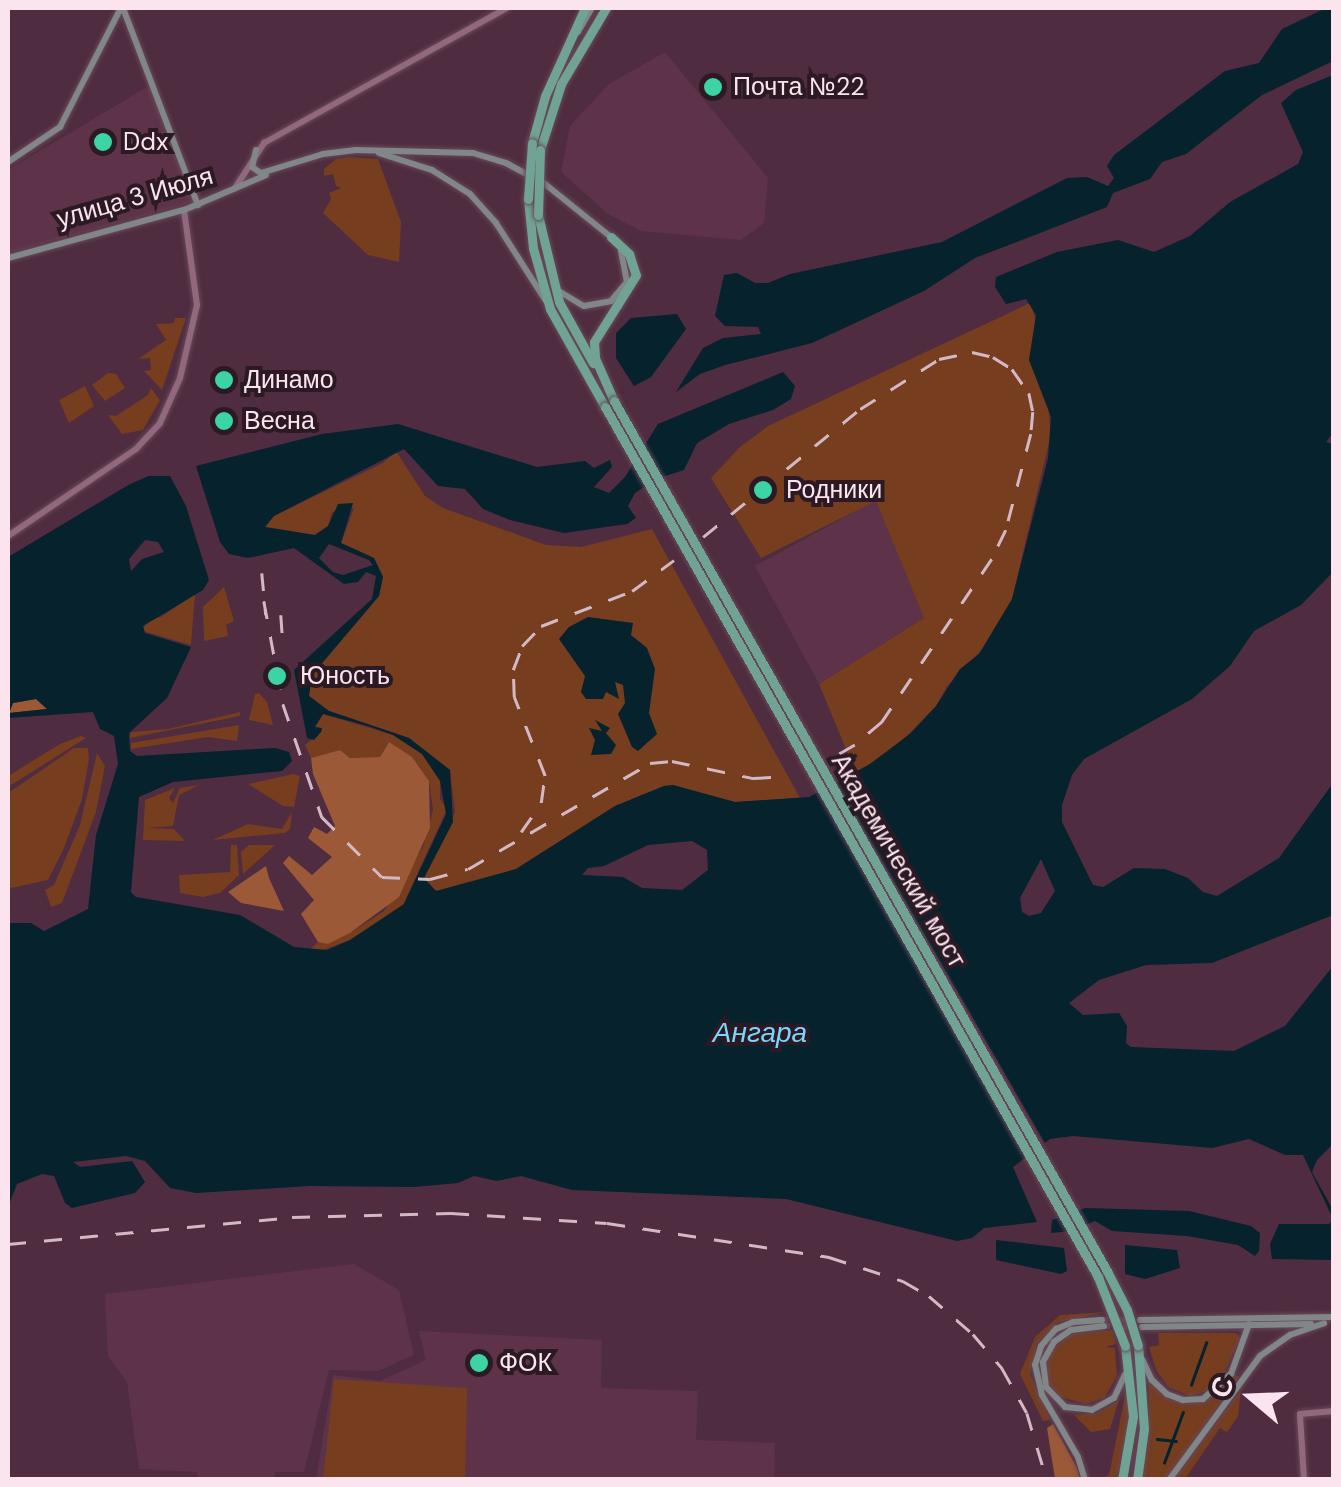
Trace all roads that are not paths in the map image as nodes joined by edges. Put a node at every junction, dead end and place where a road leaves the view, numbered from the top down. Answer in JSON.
{"nodes":[{"id":1,"x":122,"y":8,"type":"edge"},
{"id":2,"x":506,"y":8,"type":"edge"},
{"id":3,"x":585,"y":8,"type":"edge"},
{"id":4,"x":592,"y":8,"type":"edge"},
{"id":5,"x":606,"y":8,"type":"edge"},
{"id":6,"x":562,"y":60,"type":"junction"},
{"id":7,"x":536,"y":147,"type":"junction"},
{"id":8,"x":256,"y":150,"type":"junction"},
{"id":9,"x":368,"y":150,"type":"junction"},
{"id":10,"x":8,"y":162,"type":"edge"},
{"id":11,"x":272,"y":172,"type":"junction"},
{"id":12,"x":236,"y":188,"type":"junction"},
{"id":13,"x":198,"y":205,"type":"junction"},
{"id":14,"x":184,"y":210,"type":"junction"},
{"id":15,"x":610,"y":237,"type":"junction"},
{"id":16,"x":8,"y":258,"type":"edge"},
{"id":17,"x":554,"y":285,"type":"junction"},
{"id":18,"x":550,"y":309,"type":"junction"},
{"id":19,"x":605,"y":382,"type":"junction"},
{"id":20,"x":610,"y":404,"type":"junction"},
{"id":21,"x":8,"y":536,"type":"edge"},
{"id":22,"x":1334,"y":1320,"type":"edge"},
{"id":23,"x":1324,"y":1324,"type":"junction"},
{"id":24,"x":1247,"y":1325,"type":"junction"},
{"id":25,"x":1125,"y":1349,"type":"junction"},
{"id":26,"x":1139,"y":1349,"type":"junction"},
{"id":27,"x":1334,"y":1411,"type":"edge"},
{"id":28,"x":1085,"y":1480,"type":"edge"},
{"id":29,"x":1122,"y":1480,"type":"edge"},
{"id":30,"x":1136,"y":1480,"type":"edge"},
{"id":31,"x":1169,"y":1480,"type":"edge"},
{"id":32,"x":1304,"y":1480,"type":"edge"}],
"edges":[{"from":1,"to":10,"type":"main road"},
{"from":1,"to":13,"type":"main road"},
{"from":2,"to":8,"type":"street"},
{"from":3,"to":6,"type":"main road"},
{"from":4,"to":6,"type":"main road"},
{"from":5,"to":7,"type":"main road"},
{"from":6,"to":7,"type":"main road"},
{"from":7,"to":17,"type":"main road","bridge":true},
{"from":7,"to":18,"type":"main road","bridge":true},
{"from":8,"to":11,"type":"main road"},
{"from":8,"to":12,"type":"street"},
{"from":9,"to":11,"type":"main road","name":"улица 3 Июля"},
{"from":9,"to":15,"type":"main road","name":"улица 3 Июля"},
{"from":9,"to":18,"type":"main road"},
{"from":11,"to":12,"type":"main road","name":"улица 3 Июля"},
{"from":12,"to":13,"type":"main road","name":"улица 3 Июля"},
{"from":13,"to":14,"type":"main road","name":"улица 3 Июля"},
{"from":14,"to":16,"type":"main road","name":"улица 3 Июля"},
{"from":14,"to":21,"type":"street"},
{"from":15,"to":17,"type":"main road"},
{"from":15,"to":19,"type":"main road"},
{"from":17,"to":19,"type":"main road"},
{"from":18,"to":20,"type":"main road"},
{"from":19,"to":20,"type":"main road"},
{"from":20,"to":25,"type":"main road","name":"Академический мост","bridge":true},
{"from":20,"to":26,"type":"main road","name":"Академический мост","bridge":true},
{"from":22,"to":23,"type":"main road"},
{"from":22,"to":24,"type":"main road"},
{"from":23,"to":24,"type":"main road"},
{"from":23,"to":31,"type":"main road"},
{"from":24,"to":24,"type":"main road"},
{"from":24,"to":26,"type":"main road"},
{"from":25,"to":28,"type":"main road"},
{"from":25,"to":29,"type":"main road","name":"Академический мост"},
{"from":26,"to":30,"type":"main road","name":"Академический мост"},
{"from":27,"to":32,"type":"street"}]}
